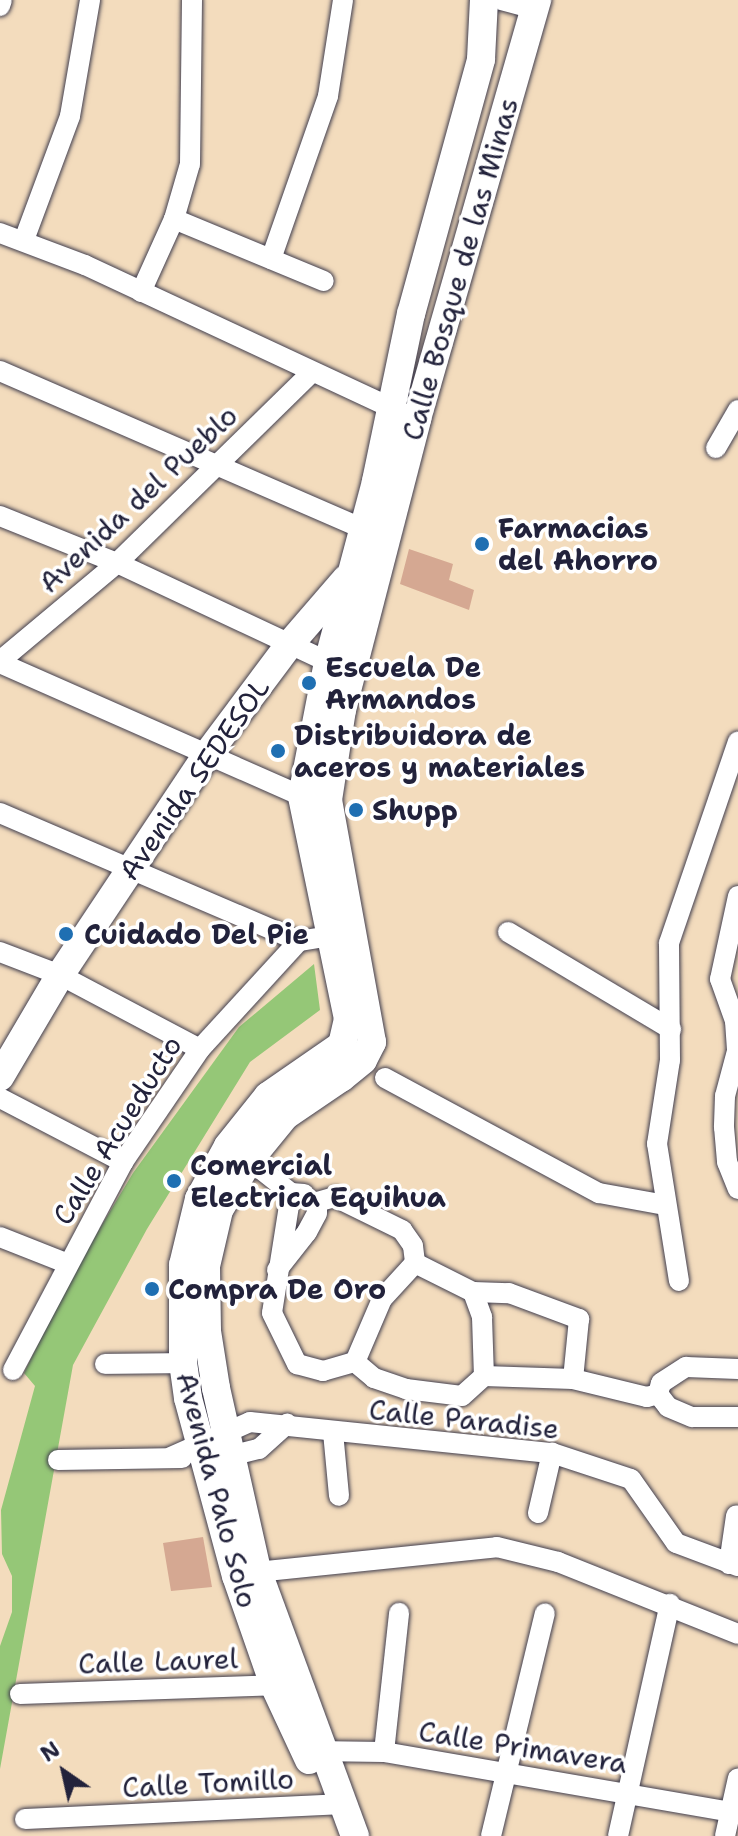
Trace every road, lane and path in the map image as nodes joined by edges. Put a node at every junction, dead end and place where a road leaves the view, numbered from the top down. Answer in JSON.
{"nodes":[{"id":1,"x":90,"y":0,"type":"edge"},
{"id":2,"x":192,"y":0,"type":"edge"},
{"id":3,"x":343,"y":0,"type":"edge"},
{"id":4,"x":484,"y":0,"type":"edge"},
{"id":5,"x":501,"y":0,"type":"edge"},
{"id":6,"x":535,"y":4,"type":"edge"},
{"id":7,"x":174,"y":219,"type":"junction"},
{"id":8,"x":0,"y":233,"type":"edge"},
{"id":9,"x":24,"y":240,"type":"junction"},
{"id":10,"x":271,"y":259,"type":"junction"},
{"id":11,"x":324,"y":281,"type":"dead end"},
{"id":12,"x":141,"y":292,"type":"junction"},
{"id":13,"x":0,"y":371,"type":"edge"},
{"id":14,"x":310,"y":374,"type":"junction"},
{"id":15,"x":390,"y":408,"type":"junction"},
{"id":16,"x":738,"y":410,"type":"edge"},
{"id":17,"x":417,"y":419,"type":"junction"},
{"id":18,"x":716,"y":448,"type":"dead end"},
{"id":19,"x":217,"y":464,"type":"junction"},
{"id":20,"x":0,"y":516,"type":"edge"},
{"id":21,"x":374,"y":534,"type":"junction"},
{"id":22,"x":117,"y":563,"type":"junction"},
{"id":23,"x":353,"y":572,"type":"junction"},
{"id":24,"x":289,"y":645,"type":"junction"},
{"id":25,"x":0,"y":662,"type":"edge"},
{"id":26,"x":328,"y":662,"type":"junction"},
{"id":27,"x":738,"y":741,"type":"edge"},
{"id":28,"x":206,"y":756,"type":"junction"},
{"id":29,"x":302,"y":796,"type":"junction"},
{"id":30,"x":0,"y":813,"type":"edge"},
{"id":31,"x":129,"y":871,"type":"junction"},
{"id":32,"x":738,"y":896,"type":"edge"},
{"id":33,"x":508,"y":932,"type":"dead end"},
{"id":34,"x":330,"y":936,"type":"junction"},
{"id":35,"x":299,"y":941,"type":"junction"},
{"id":36,"x":0,"y":952,"type":"edge"},
{"id":37,"x":60,"y":975,"type":"junction"},
{"id":38,"x":671,"y":1029,"type":"junction"},
{"id":39,"x":200,"y":1049,"type":"junction"},
{"id":40,"x":0,"y":1077,"type":"edge"},
{"id":41,"x":385,"y":1078,"type":"dead end"},
{"id":42,"x":0,"y":1098,"type":"edge"},
{"id":43,"x":239,"y":1153,"type":"junction"},
{"id":44,"x":123,"y":1162,"type":"junction"},
{"id":45,"x":738,"y":1189,"type":"edge"},
{"id":46,"x":291,"y":1193,"type":"junction"},
{"id":47,"x":317,"y":1202,"type":"junction"},
{"id":48,"x":666,"y":1205,"type":"junction"},
{"id":49,"x":0,"y":1237,"type":"edge"},
{"id":50,"x":66,"y":1263,"type":"junction"},
{"id":51,"x":415,"y":1263,"type":"junction"},
{"id":52,"x":275,"y":1273,"type":"junction"},
{"id":53,"x":679,"y":1281,"type":"dead end"},
{"id":54,"x":473,"y":1292,"type":"junction"},
{"id":55,"x":355,"y":1362,"type":"junction"},
{"id":56,"x":183,"y":1363,"type":"junction"},
{"id":57,"x":105,"y":1364,"type":"dead end"},
{"id":58,"x":738,"y":1369,"type":"edge"},
{"id":59,"x":13,"y":1370,"type":"dead end"},
{"id":60,"x":484,"y":1376,"type":"junction"},
{"id":61,"x":573,"y":1379,"type":"junction"},
{"id":62,"x":658,"y":1394,"type":"junction"},
{"id":63,"x":738,"y":1417,"type":"edge"},
{"id":64,"x":287,"y":1424,"type":"junction"},
{"id":65,"x":333,"y":1432,"type":"junction"},
{"id":66,"x":216,"y":1447,"type":"junction"},
{"id":67,"x":552,"y":1453,"type":"junction"},
{"id":68,"x":58,"y":1460,"type":"dead end"},
{"id":69,"x":339,"y":1496,"type":"dead end"},
{"id":70,"x":538,"y":1513,"type":"dead end"},
{"id":71,"x":736,"y":1516,"type":"dead end"},
{"id":72,"x":734,"y":1565,"type":"edge"},
{"id":73,"x":246,"y":1573,"type":"junction"},
{"id":74,"x":670,"y":1604,"type":"junction"},
{"id":75,"x":399,"y":1613,"type":"dead end"},
{"id":76,"x":545,"y":1613,"type":"dead end"},
{"id":77,"x":738,"y":1634,"type":"edge"},
{"id":78,"x":285,"y":1680,"type":"junction"},
{"id":79,"x":20,"y":1694,"type":"dead end"},
{"id":80,"x":315,"y":1751,"type":"junction"},
{"id":81,"x":384,"y":1752,"type":"junction"},
{"id":82,"x":503,"y":1773,"type":"junction"},
{"id":83,"x":738,"y":1778,"type":"edge"},
{"id":84,"x":627,"y":1793,"type":"junction"},
{"id":85,"x":336,"y":1805,"type":"junction"},
{"id":86,"x":730,"y":1812,"type":"junction"},
{"id":87,"x":25,"y":1819,"type":"dead end"},
{"id":88,"x":337,"y":1836,"type":"edge"},
{"id":89,"x":355,"y":1836,"type":"edge"},
{"id":90,"x":491,"y":1836,"type":"edge"},
{"id":91,"x":618,"y":1836,"type":"edge"},
{"id":92,"x":725,"y":1836,"type":"edge"}],
"edges":[{"from":1,"to":9,"type":"street"},
{"from":2,"to":7,"type":"street"},
{"from":3,"to":10,"type":"street"},
{"from":4,"to":15,"type":"main road","name":"Calle Bosque de las Minas"},
{"from":5,"to":6,"type":"street"},
{"from":6,"to":17,"type":"main road","name":"Calle Bosque de las Minas"},
{"from":7,"to":10,"type":"street"},
{"from":7,"to":12,"type":"street"},
{"from":8,"to":9,"type":"street"},
{"from":9,"to":12,"type":"street"},
{"from":10,"to":11,"type":"street"},
{"from":12,"to":14,"type":"street"},
{"from":13,"to":19,"type":"street"},
{"from":14,"to":15,"type":"street"},
{"from":14,"to":19,"type":"street","name":"Avenida del Pueblo"},
{"from":15,"to":17,"type":"street"},
{"from":15,"to":21,"type":"main road","name":"Calle Bosque de las Minas"},
{"from":16,"to":18,"type":"street"},
{"from":17,"to":21,"type":"main road","name":"Calle Bosque de las Minas"},
{"from":19,"to":21,"type":"street"},
{"from":19,"to":22,"type":"street","name":"Avenida del Pueblo"},
{"from":20,"to":22,"type":"street"},
{"from":21,"to":23,"type":"main road","name":"Avenida Palo Solo"},
{"from":21,"to":43,"type":"main road","name":"Avenida Palo Solo"},
{"from":22,"to":24,"type":"street"},
{"from":22,"to":25,"type":"street","name":"Avenida del Pueblo"},
{"from":23,"to":24,"type":"main road","name":"Avenida SEDESOL"},
{"from":23,"to":26,"type":"main road","name":"Avenida Palo Solo"},
{"from":24,"to":26,"type":"street"},
{"from":24,"to":28,"type":"main road","name":"Avenida SEDESOL"},
{"from":25,"to":28,"type":"street"},
{"from":26,"to":29,"type":"main road","name":"Avenida Palo Solo"},
{"from":27,"to":38,"type":"street"},
{"from":28,"to":29,"type":"street"},
{"from":28,"to":31,"type":"main road","name":"Avenida SEDESOL"},
{"from":29,"to":34,"type":"main road","name":"Avenida Palo Solo"},
{"from":30,"to":31,"type":"street"},
{"from":31,"to":35,"type":"street"},
{"from":31,"to":37,"type":"main road","name":"Avenida SEDESOL"},
{"from":32,"to":45,"type":"street"},
{"from":33,"to":38,"type":"street"},
{"from":34,"to":35,"type":"street"},
{"from":34,"to":43,"type":"main road","name":"Avenida Palo Solo"},
{"from":35,"to":39,"type":"street","name":"Calle Acueducto"},
{"from":36,"to":37,"type":"street"},
{"from":37,"to":39,"type":"street"},
{"from":37,"to":40,"type":"main road","name":"Avenida SEDESOL"},
{"from":38,"to":48,"type":"street"},
{"from":39,"to":44,"type":"street","name":"Calle Acueducto"},
{"from":41,"to":48,"type":"street"},
{"from":42,"to":44,"type":"street"},
{"from":43,"to":46,"type":"street"},
{"from":43,"to":56,"type":"main road","name":"Avenida Palo Solo"},
{"from":43,"to":66,"type":"main road","name":"Avenida Palo Solo"},
{"from":44,"to":50,"type":"street","name":"Calle Acueducto"},
{"from":46,"to":47,"type":"street"},
{"from":46,"to":52,"type":"street"},
{"from":47,"to":51,"type":"street"},
{"from":47,"to":52,"type":"street"},
{"from":48,"to":53,"type":"street"},
{"from":49,"to":50,"type":"street"},
{"from":50,"to":59,"type":"street","name":"Calle Acueducto"},
{"from":51,"to":54,"type":"street"},
{"from":51,"to":55,"type":"street"},
{"from":52,"to":55,"type":"street"},
{"from":54,"to":60,"type":"street"},
{"from":54,"to":61,"type":"street"},
{"from":55,"to":60,"type":"street"},
{"from":56,"to":57,"type":"street"},
{"from":56,"to":66,"type":"main road","name":"Avenida Palo Solo"},
{"from":58,"to":62,"type":"street"},
{"from":60,"to":61,"type":"street"},
{"from":61,"to":62,"type":"street"},
{"from":62,"to":63,"type":"street"},
{"from":64,"to":65,"type":"street","name":"Calle Paradise"},
{"from":64,"to":66,"type":"street","name":"Calle Paradise"},
{"from":64,"to":66,"type":"street"},
{"from":65,"to":67,"type":"street","name":"Calle Paradise"},
{"from":65,"to":69,"type":"street"},
{"from":66,"to":68,"type":"street"},
{"from":66,"to":73,"type":"main road","name":"Avenida Palo Solo"},
{"from":67,"to":70,"type":"street"},
{"from":67,"to":72,"type":"street","name":"Calle Paradise"},
{"from":71,"to":72,"type":"street"},
{"from":73,"to":74,"type":"street"},
{"from":73,"to":78,"type":"main road","name":"Avenida Palo Solo"},
{"from":74,"to":77,"type":"street"},
{"from":74,"to":84,"type":"street"},
{"from":75,"to":81,"type":"street"},
{"from":76,"to":82,"type":"street"},
{"from":78,"to":79,"type":"street","name":"Calle Laurel"},
{"from":78,"to":80,"type":"main road","name":"Avenida Palo Solo"},
{"from":80,"to":81,"type":"street","name":"Calle Primavera"},
{"from":80,"to":85,"type":"main road","name":"Avenida Palo Solo"},
{"from":81,"to":82,"type":"street","name":"Calle Primavera"},
{"from":82,"to":84,"type":"street","name":"Calle Primavera"},
{"from":82,"to":90,"type":"street"},
{"from":83,"to":86,"type":"street"},
{"from":84,"to":86,"type":"street","name":"Calle Primavera"},
{"from":84,"to":91,"type":"street"},
{"from":85,"to":87,"type":"street","name":"Calle Tomillo"},
{"from":85,"to":88,"type":"main road","name":"Avenida Palo Solo"},
{"from":85,"to":89,"type":"main road","name":"Avenida Palo Solo"},
{"from":86,"to":92,"type":"street"}]}
